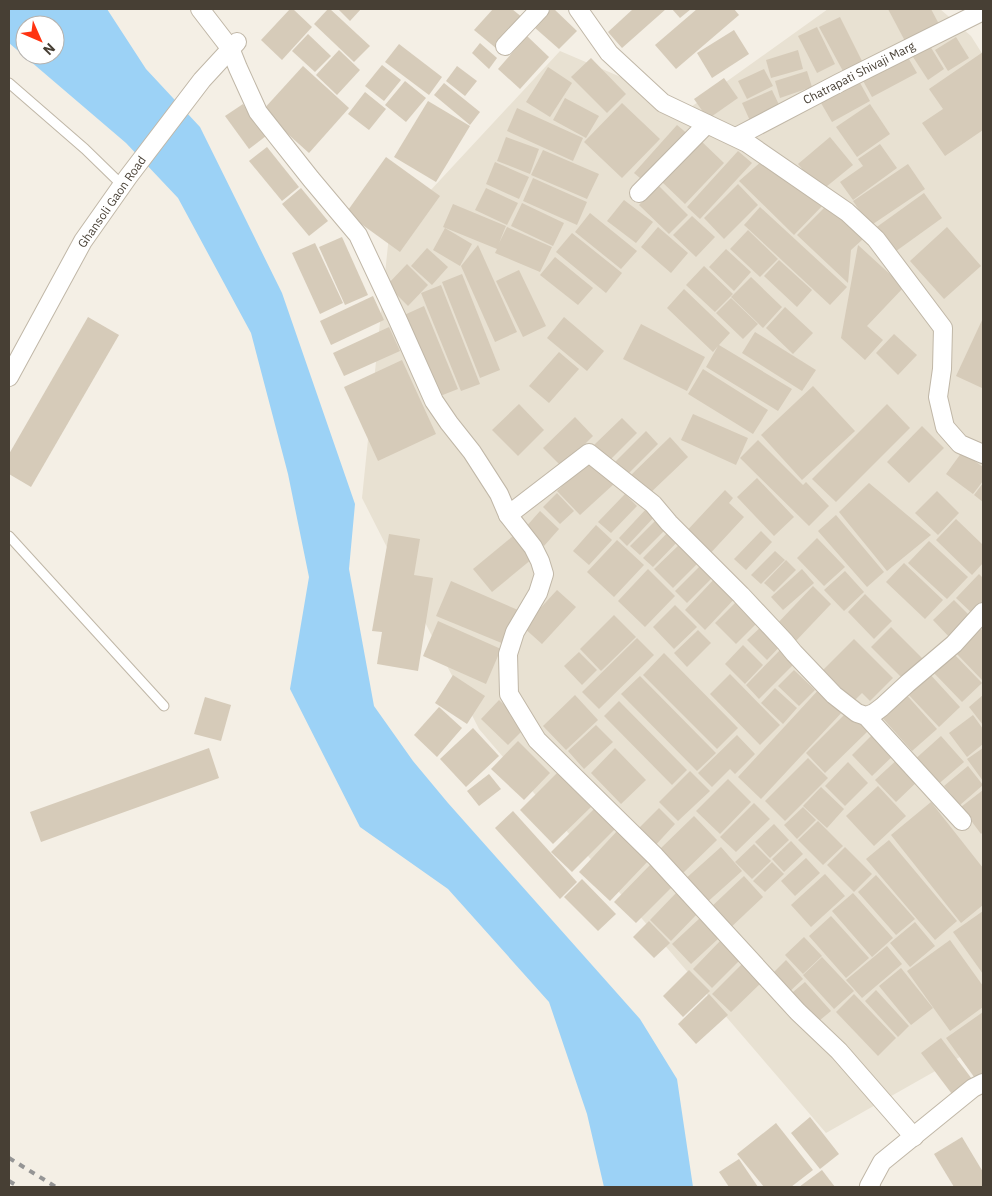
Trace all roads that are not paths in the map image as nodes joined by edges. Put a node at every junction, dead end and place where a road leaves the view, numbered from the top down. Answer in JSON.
{"nodes":[{"id":1,"x":200,"y":9,"type":"edge"},
{"id":2,"x":540,"y":9,"type":"edge"},
{"id":3,"x":578,"y":9,"type":"edge"},
{"id":4,"x":983,"y":11,"type":"edge"},
{"id":5,"x":234,"y":44,"type":"junction"},
{"id":6,"x":505,"y":46,"type":"dead end"},
{"id":7,"x":9,"y":83,"type":"edge"},
{"id":8,"x":706,"y":124,"type":"junction"},
{"id":9,"x":736,"y":137,"type":"junction"},
{"id":10,"x":125,"y":181,"type":"junction"},
{"id":11,"x":639,"y":193,"type":"dead end"},
{"id":12,"x":9,"y":377,"type":"edge"},
{"id":13,"x":983,"y":454,"type":"edge"},
{"id":14,"x":508,"y":515,"type":"junction"},
{"id":15,"x":9,"y":536,"type":"edge"},
{"id":16,"x":983,"y":612,"type":"edge"},
{"id":17,"x":164,"y":706,"type":"dead end"},
{"id":18,"x":866,"y":716,"type":"junction"},
{"id":19,"x":962,"y":821,"type":"dead end"},
{"id":20,"x":983,"y":1083,"type":"edge"},
{"id":21,"x":914,"y":1137,"type":"junction"},
{"id":22,"x":871,"y":1187,"type":"edge"}],
"edges":[{"from":1,"to":5,"type":"street"},
{"from":2,"to":6,"type":"street"},
{"from":3,"to":8,"type":"street"},
{"from":4,"to":9,"type":"street","name":"Chatrapati Shivaji Marg"},
{"from":5,"to":10,"type":"street","name":"Ghansoli Gaon Road"},
{"from":5,"to":14,"type":"street"},
{"from":7,"to":10,"type":"lane"},
{"from":8,"to":9,"type":"street"},
{"from":8,"to":11,"type":"street"},
{"from":9,"to":13,"type":"street"},
{"from":10,"to":12,"type":"street","name":"Ghansoli Gaon Road"},
{"from":14,"to":18,"type":"street"},
{"from":14,"to":21,"type":"street"},
{"from":15,"to":17,"type":"lane"},
{"from":16,"to":18,"type":"street"},
{"from":18,"to":19,"type":"street"},
{"from":20,"to":21,"type":"street"},
{"from":21,"to":22,"type":"street"}]}
